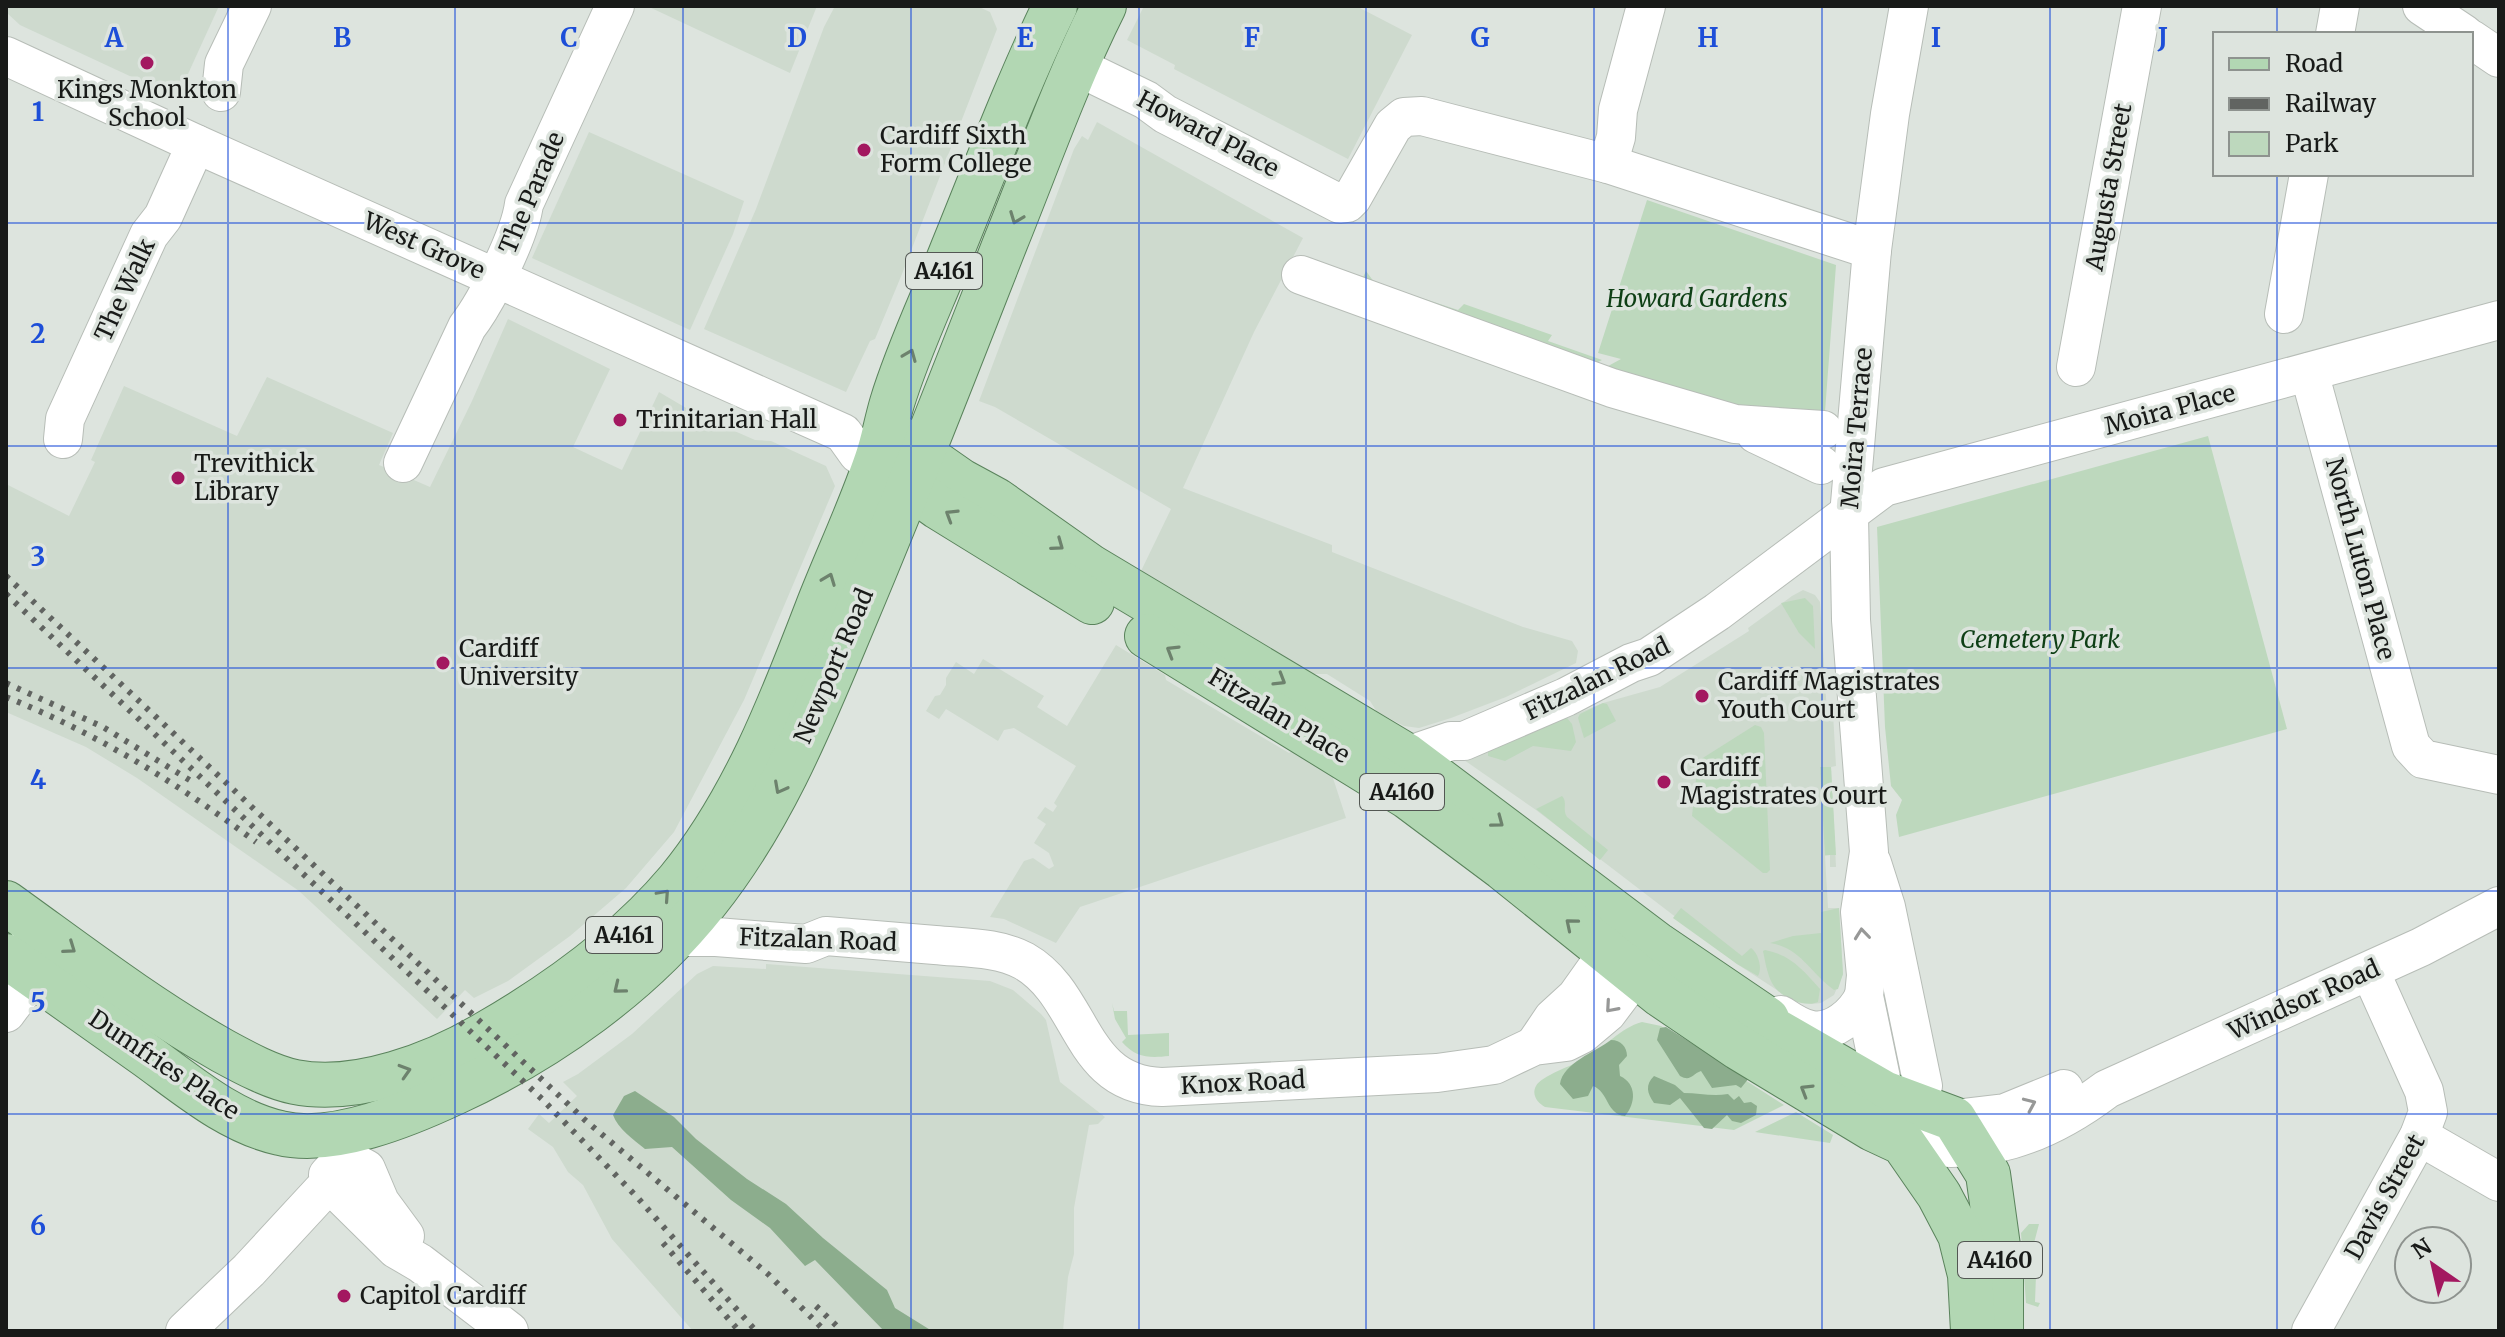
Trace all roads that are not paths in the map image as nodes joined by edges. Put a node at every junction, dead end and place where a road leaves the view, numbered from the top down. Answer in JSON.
{"nodes":[{"id":1,"x":252,"y":6,"type":"edge"},
{"id":2,"x":615,"y":6,"type":"edge"},
{"id":3,"x":1055,"y":6,"type":"edge"},
{"id":4,"x":1104,"y":6,"type":"edge"},
{"id":5,"x":1646,"y":6,"type":"edge"},
{"id":6,"x":1909,"y":6,"type":"edge"},
{"id":7,"x":2142,"y":6,"type":"edge"},
{"id":8,"x":2340,"y":6,"type":"edge"},
{"id":9,"x":2422,"y":6,"type":"edge"},
{"id":10,"x":2467,"y":27,"type":"edge"},
{"id":11,"x":2335,"y":32,"type":"edge"},
{"id":12,"x":2473,"y":33,"type":"edge"},
{"id":13,"x":6,"y":56,"type":"edge"},
{"id":14,"x":2499,"y":58,"type":"edge"},
{"id":15,"x":1076,"y":66,"type":"junction"},
{"id":16,"x":221,"y":92,"type":"dead end"},
{"id":17,"x":196,"y":144,"type":"junction"},
{"id":18,"x":1608,"y":164,"type":"junction"},
{"id":19,"x":2309,"y":176,"type":"edge"},
{"id":20,"x":1872,"y":250,"type":"junction"},
{"id":21,"x":1301,"y":275,"type":"dead end"},
{"id":22,"x":495,"y":279,"type":"junction"},
{"id":23,"x":2284,"y":314,"type":"dead end"},
{"id":24,"x":2499,"y":320,"type":"edge"},
{"id":25,"x":2076,"y":367,"type":"dead end"},
{"id":26,"x":2309,"y":372,"type":"junction"},
{"id":27,"x":63,"y":439,"type":"dead end"},
{"id":28,"x":1822,"y":448,"type":"dead end"},
{"id":29,"x":899,"y":458,"type":"junction"},
{"id":30,"x":403,"y":463,"type":"dead end"},
{"id":31,"x":1849,"y":515,"type":"junction"},
{"id":32,"x":1407,"y":756,"type":"junction"},
{"id":33,"x":2499,"y":775,"type":"edge"},
{"id":34,"x":1869,"y":852,"type":"junction"},
{"id":35,"x":7,"y":904,"type":"edge"},
{"id":36,"x":2499,"y":906,"type":"edge"},
{"id":37,"x":676,"y":937,"type":"junction"},
{"id":38,"x":1633,"y":949,"type":"junction"},
{"id":39,"x":1007,"y":954,"type":"joint"},
{"id":40,"x":19,"y":965,"type":"edge"},
{"id":41,"x":2370,"y":971,"type":"junction"},
{"id":42,"x":1864,"y":996,"type":"junction"},
{"id":43,"x":6,"y":1013,"type":"edge"},
{"id":44,"x":1767,"y":1019,"type":"junction"},
{"id":45,"x":329,"y":1084,"type":"junction"},
{"id":46,"x":1917,"y":1121,"type":"junction"},
{"id":47,"x":2419,"y":1136,"type":"junction"},
{"id":48,"x":335,"y":1159,"type":"junction"},
{"id":49,"x":2499,"y":1182,"type":"edge"},
{"id":50,"x":2321,"y":1327,"type":"edge"},
{"id":51,"x":185,"y":1331,"type":"edge"},
{"id":52,"x":509,"y":1331,"type":"edge"},
{"id":53,"x":1973,"y":1331,"type":"edge"},
{"id":54,"x":2001,"y":1331,"type":"edge"}],
"edges":[{"from":1,"to":16,"type":"street"},
{"from":2,"to":22,"type":"street","name":"The Parade"},
{"from":29,"to":3,"type":"main road","name":"Newport Road","number":"A4161","one_way":true},
{"from":4,"to":15,"type":"main road","name":"Newport Road","number":"A4161"},
{"from":5,"to":18,"type":"street"},
{"from":6,"to":20,"type":"street","name":"Moira Terrace"},
{"from":7,"to":25,"type":"street","name":"Augusta Street"},
{"from":8,"to":11,"type":"street"},
{"from":9,"to":10,"type":"street"},
{"from":12,"to":14,"type":"street"},
{"from":13,"to":17,"type":"street","name":"West Grove"},
{"from":15,"to":18,"type":"street","name":"Howard Place"},
{"from":15,"to":29,"type":"main road","name":"Newport Road","number":"A4161","one_way":true},
{"from":17,"to":22,"type":"street","name":"West Grove"},
{"from":17,"to":27,"type":"street","name":"The Walk"},
{"from":18,"to":20,"type":"street"},
{"from":19,"to":23,"type":"street"},
{"from":20,"to":31,"type":"street","name":"Moira Terrace"},
{"from":21,"to":28,"type":"street"},
{"from":22,"to":29,"type":"street","name":"West Grove"},
{"from":22,"to":30,"type":"street","name":"The Parade"},
{"from":24,"to":26,"type":"street","name":"Moira Place"},
{"from":26,"to":31,"type":"street","name":"Moira Place"},
{"from":26,"to":33,"type":"street","name":"North Luton Place"},
{"from":29,"to":32,"type":"main road","name":"Fitzalan Place","number":"A4160","one_way":true},
{"from":29,"to":37,"type":"main road","name":"Newport Road","number":"A4161","one_way":true},
{"from":38,"to":29,"type":"main road","name":"Fitzalan Place","number":"A4160","one_way":true},
{"from":45,"to":29,"type":"main road","name":"Newport Road","number":"A4161","one_way":true},
{"from":31,"to":32,"type":"street","name":"Fitzalan Road"},
{"from":31,"to":34,"type":"street","name":"Moira Terrace"},
{"from":32,"to":38,"type":"main road","name":"Fitzalan Place","number":"A4160","one_way":true},
{"from":42,"to":34,"type":"street","name":"Moira Terrace","one_way":true},
{"from":34,"to":46,"type":"street","name":"Moira Terrace"},
{"from":35,"to":40,"type":"street"},
{"from":35,"to":45,"type":"main road","name":"Dumfries Place","number":"A4161","one_way":true},
{"from":36,"to":41,"type":"street","name":"Windsor Road"},
{"from":37,"to":39,"type":"street","name":"Fitzalan Road"},
{"from":37,"to":48,"type":"main road","name":"Newport Road","number":"A4161","one_way":true},
{"from":38,"to":39,"type":"street","name":"Knox Road"},
{"from":38,"to":44,"type":"main road","name":"Fitzalan Place","number":"A4160"},
{"from":46,"to":38,"type":"main road","name":"Fitzalan Place","number":"A4160","one_way":true},
{"from":40,"to":43,"type":"street"},
{"from":40,"to":48,"type":"main road","name":"Dumfries Place","number":"A4161"},
{"from":41,"to":46,"type":"street","name":"Windsor Road"},
{"from":41,"to":47,"type":"street","name":"Davis Street"},
{"from":42,"to":44,"type":"street","name":"Fitzalan Place"},
{"from":42,"to":46,"type":"street","name":"Moira Terrace"},
{"from":44,"to":46,"type":"main road","name":"Fitzalan Place","number":"A4160"},
{"from":45,"to":48,"type":"street"},
{"from":46,"to":53,"type":"main road","number":"A4160"},
{"from":46,"to":54,"type":"main road","number":"A4160"},
{"from":47,"to":49,"type":"street"},
{"from":47,"to":50,"type":"street","name":"Davis Street"},
{"from":48,"to":51,"type":"street"},
{"from":48,"to":52,"type":"street"}]}
